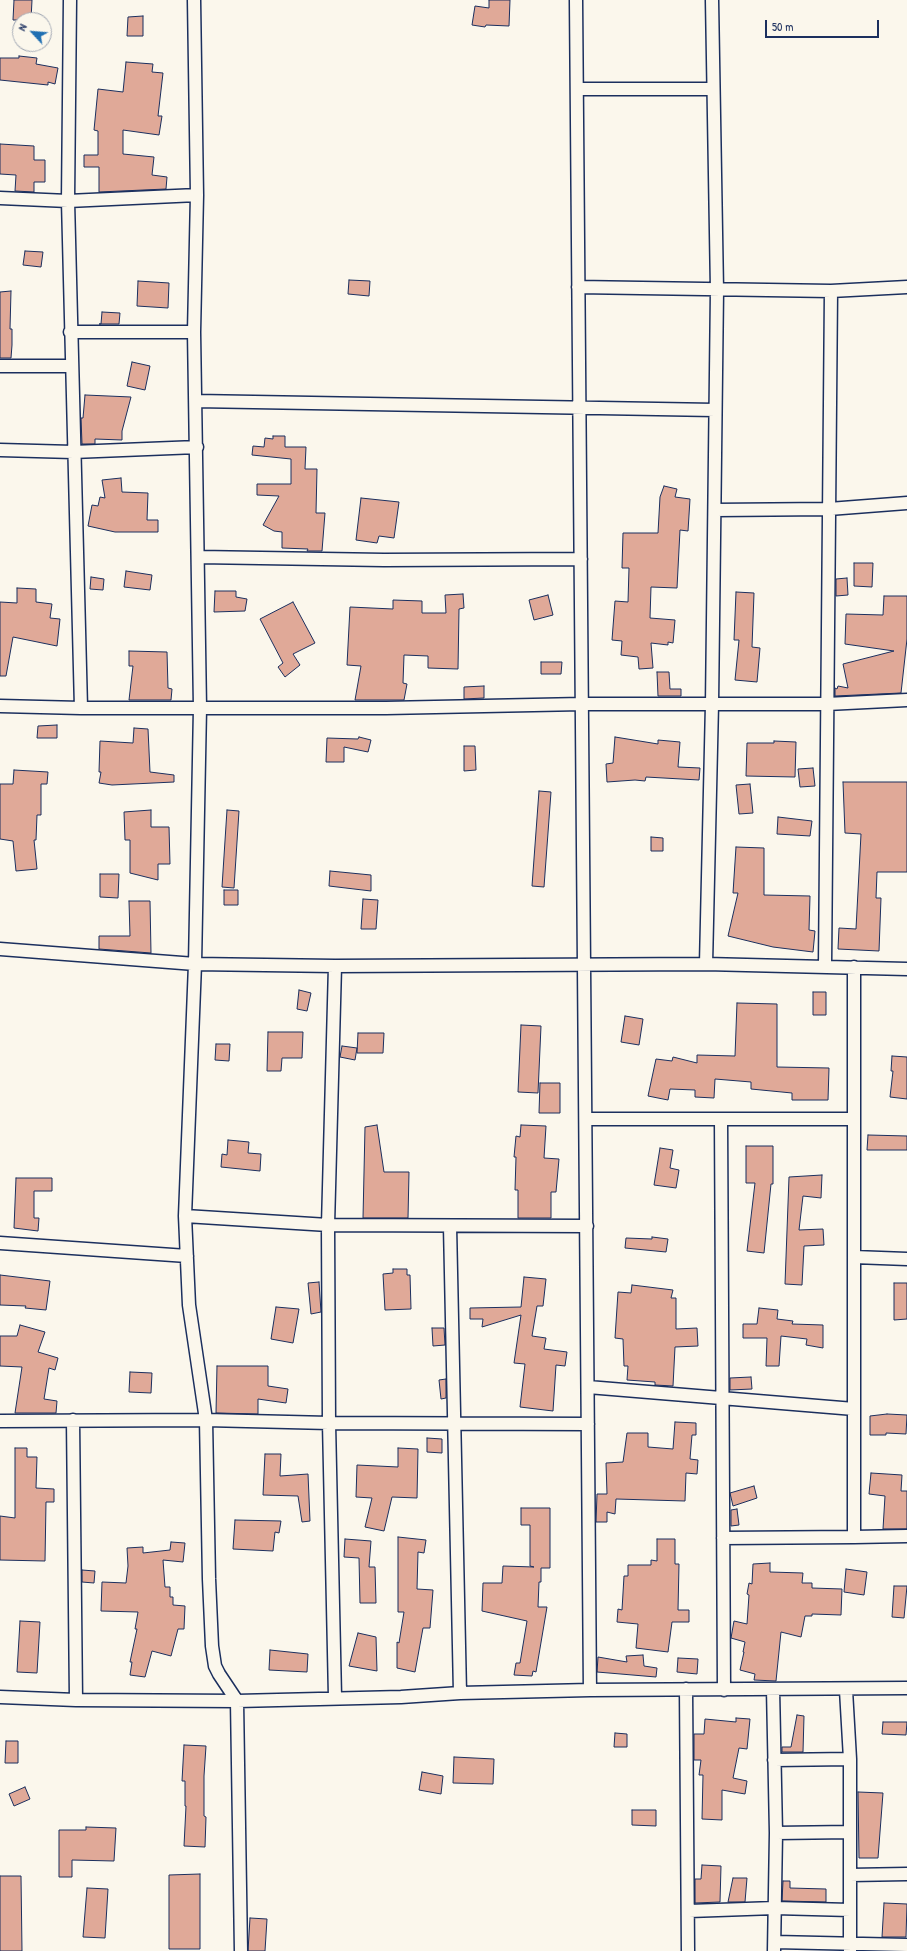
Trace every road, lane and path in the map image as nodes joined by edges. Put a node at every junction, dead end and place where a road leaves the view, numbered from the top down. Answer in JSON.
{"nodes":[{"id":1,"x":70,"y":0,"type":"edge"},
{"id":2,"x":194,"y":0,"type":"edge"},
{"id":3,"x":576,"y":0,"type":"edge"},
{"id":4,"x":712,"y":0,"type":"edge"},
{"id":5,"x":577,"y":89,"type":"junction"},
{"id":6,"x":712,"y":89,"type":"junction"},
{"id":7,"x":197,"y":195,"type":"junction"},
{"id":8,"x":0,"y":198,"type":"edge"},
{"id":9,"x":68,"y":201,"type":"junction"},
{"id":10,"x":907,"y":286,"type":"edge"},
{"id":11,"x":578,"y":288,"type":"junction"},
{"id":12,"x":717,"y":290,"type":"junction"},
{"id":13,"x":831,"y":291,"type":"junction"},
{"id":14,"x":70,"y":332,"type":"junction"},
{"id":15,"x":194,"y":332,"type":"junction"},
{"id":16,"x":0,"y":366,"type":"edge"},
{"id":17,"x":71,"y":366,"type":"junction"},
{"id":18,"x":196,"y":401,"type":"junction"},
{"id":19,"x":580,"y":409,"type":"junction"},
{"id":20,"x":715,"y":410,"type":"junction"},
{"id":21,"x":197,"y":447,"type":"junction"},
{"id":22,"x":0,"y":450,"type":"edge"},
{"id":23,"x":73,"y":452,"type":"junction"},
{"id":24,"x":907,"y":503,"type":"edge"},
{"id":25,"x":828,"y":509,"type":"junction"},
{"id":26,"x":715,"y":510,"type":"junction"},
{"id":27,"x":199,"y":557,"type":"junction"},
{"id":28,"x":581,"y":559,"type":"junction"},
{"id":29,"x":907,"y":700,"type":"edge"},
{"id":30,"x":582,"y":704,"type":"junction"},
{"id":31,"x":712,"y":704,"type":"junction"},
{"id":32,"x":827,"y":704,"type":"junction"},
{"id":33,"x":0,"y":706,"type":"edge"},
{"id":34,"x":81,"y":708,"type":"junction"},
{"id":35,"x":200,"y":708,"type":"junction"},
{"id":36,"x":0,"y":949,"type":"edge"},
{"id":37,"x":584,"y":963,"type":"junction"},
{"id":38,"x":195,"y":964,"type":"junction"},
{"id":39,"x":706,"y":964,"type":"junction"},
{"id":40,"x":335,"y":966,"type":"junction"},
{"id":41,"x":825,"y":966,"type":"junction"},
{"id":42,"x":854,"y":967,"type":"junction"},
{"id":43,"x":907,"y":969,"type":"edge"},
{"id":44,"x":586,"y":1119,"type":"junction"},
{"id":45,"x":721,"y":1119,"type":"junction"},
{"id":46,"x":854,"y":1119,"type":"junction"},
{"id":47,"x":185,"y":1216,"type":"junction"},
{"id":48,"x":328,"y":1225,"type":"junction"},
{"id":49,"x":450,"y":1226,"type":"junction"},
{"id":50,"x":586,"y":1226,"type":"junction"},
{"id":51,"x":0,"y":1243,"type":"edge"},
{"id":52,"x":187,"y":1256,"type":"junction"},
{"id":53,"x":854,"y":1257,"type":"junction"},
{"id":54,"x":907,"y":1258,"type":"edge"},
{"id":55,"x":588,"y":1387,"type":"junction"},
{"id":56,"x":722,"y":1398,"type":"junction"},
{"id":57,"x":854,"y":1409,"type":"junction"},
{"id":58,"x":73,"y":1420,"type":"junction"},
{"id":59,"x":206,"y":1420,"type":"junction"},
{"id":60,"x":0,"y":1421,"type":"edge"},
{"id":61,"x":329,"y":1423,"type":"junction"},
{"id":62,"x":454,"y":1424,"type":"junction"},
{"id":63,"x":588,"y":1424,"type":"junction"},
{"id":64,"x":907,"y":1536,"type":"edge"},
{"id":65,"x":854,"y":1537,"type":"junction"},
{"id":66,"x":723,"y":1538,"type":"junction"},
{"id":67,"x":907,"y":1688,"type":"edge"},
{"id":68,"x":686,"y":1689,"type":"junction"},
{"id":69,"x":773,"y":1689,"type":"junction"},
{"id":70,"x":590,"y":1690,"type":"junction"},
{"id":71,"x":724,"y":1690,"type":"junction"},
{"id":72,"x":846,"y":1690,"type":"junction"},
{"id":73,"x":460,"y":1693,"type":"junction"},
{"id":74,"x":0,"y":1697,"type":"edge"},
{"id":75,"x":335,"y":1697,"type":"junction"},
{"id":76,"x":76,"y":1700,"type":"junction"},
{"id":77,"x":237,"y":1701,"type":"junction"},
{"id":78,"x":850,"y":1759,"type":"junction"},
{"id":79,"x":774,"y":1760,"type":"junction"},
{"id":80,"x":776,"y":1832,"type":"junction"},
{"id":81,"x":850,"y":1832,"type":"junction"},
{"id":82,"x":907,"y":1874,"type":"edge"},
{"id":83,"x":850,"y":1875,"type":"junction"},
{"id":84,"x":775,"y":1908,"type":"junction"},
{"id":85,"x":850,"y":1910,"type":"junction"},
{"id":86,"x":688,"y":1912,"type":"junction"},
{"id":87,"x":907,"y":1945,"type":"edge"},
{"id":88,"x":774,"y":1946,"type":"edge"},
{"id":89,"x":850,"y":1947,"type":"edge"},
{"id":90,"x":241,"y":1951,"type":"edge"},
{"id":91,"x":688,"y":1951,"type":"edge"}],
"edges":[{"from":1,"to":9,"type":"street"},
{"from":2,"to":7,"type":"street"},
{"from":3,"to":5,"type":"street"},
{"from":4,"to":6,"type":"street"},
{"from":5,"to":6,"type":"street"},
{"from":5,"to":11,"type":"street"},
{"from":6,"to":12,"type":"street"},
{"from":7,"to":9,"type":"street"},
{"from":7,"to":15,"type":"street"},
{"from":8,"to":9,"type":"street"},
{"from":9,"to":14,"type":"street"},
{"from":10,"to":13,"type":"street"},
{"from":11,"to":12,"type":"street"},
{"from":11,"to":19,"type":"street"},
{"from":12,"to":13,"type":"street"},
{"from":12,"to":20,"type":"street"},
{"from":13,"to":25,"type":"street"},
{"from":14,"to":15,"type":"street"},
{"from":14,"to":17,"type":"street"},
{"from":15,"to":18,"type":"street"},
{"from":16,"to":17,"type":"street"},
{"from":17,"to":23,"type":"street"},
{"from":18,"to":19,"type":"street"},
{"from":18,"to":21,"type":"street"},
{"from":19,"to":20,"type":"street"},
{"from":19,"to":28,"type":"street"},
{"from":20,"to":26,"type":"street"},
{"from":21,"to":23,"type":"street"},
{"from":21,"to":27,"type":"street"},
{"from":22,"to":23,"type":"street"},
{"from":23,"to":34,"type":"street"},
{"from":24,"to":25,"type":"street"},
{"from":25,"to":26,"type":"street"},
{"from":25,"to":32,"type":"street"},
{"from":26,"to":31,"type":"street"},
{"from":27,"to":28,"type":"street"},
{"from":27,"to":35,"type":"street"},
{"from":28,"to":30,"type":"street"},
{"from":29,"to":32,"type":"street"},
{"from":30,"to":31,"type":"street"},
{"from":30,"to":35,"type":"street"},
{"from":30,"to":37,"type":"street"},
{"from":31,"to":32,"type":"street"},
{"from":31,"to":39,"type":"street"},
{"from":32,"to":41,"type":"street"},
{"from":33,"to":34,"type":"street"},
{"from":34,"to":35,"type":"street"},
{"from":35,"to":38,"type":"street"},
{"from":36,"to":38,"type":"street"},
{"from":37,"to":39,"type":"street"},
{"from":37,"to":40,"type":"street"},
{"from":37,"to":44,"type":"street"},
{"from":38,"to":40,"type":"street"},
{"from":38,"to":47,"type":"street"},
{"from":39,"to":41,"type":"street"},
{"from":40,"to":48,"type":"street"},
{"from":41,"to":42,"type":"street"},
{"from":42,"to":43,"type":"street"},
{"from":42,"to":46,"type":"street"},
{"from":44,"to":45,"type":"street"},
{"from":44,"to":50,"type":"street"},
{"from":45,"to":46,"type":"street"},
{"from":45,"to":56,"type":"street"},
{"from":46,"to":53,"type":"street"},
{"from":47,"to":48,"type":"street"},
{"from":47,"to":52,"type":"street"},
{"from":48,"to":49,"type":"street"},
{"from":48,"to":61,"type":"street"},
{"from":49,"to":50,"type":"street"},
{"from":49,"to":62,"type":"street"},
{"from":50,"to":55,"type":"street"},
{"from":51,"to":52,"type":"street"},
{"from":52,"to":59,"type":"street"},
{"from":53,"to":54,"type":"street"},
{"from":53,"to":57,"type":"street"},
{"from":55,"to":56,"type":"street"},
{"from":55,"to":63,"type":"street"},
{"from":56,"to":57,"type":"street"},
{"from":56,"to":66,"type":"street"},
{"from":57,"to":65,"type":"street"},
{"from":58,"to":59,"type":"street"},
{"from":58,"to":60,"type":"street"},
{"from":58,"to":76,"type":"street"},
{"from":59,"to":61,"type":"street"},
{"from":59,"to":77,"type":"street"},
{"from":61,"to":62,"type":"street"},
{"from":61,"to":75,"type":"street"},
{"from":62,"to":63,"type":"street"},
{"from":62,"to":73,"type":"street"},
{"from":63,"to":70,"type":"street"},
{"from":64,"to":65,"type":"street"},
{"from":65,"to":66,"type":"street"},
{"from":66,"to":71,"type":"street"},
{"from":67,"to":72,"type":"street"},
{"from":68,"to":70,"type":"street"},
{"from":68,"to":71,"type":"street"},
{"from":68,"to":86,"type":"street"},
{"from":69,"to":71,"type":"street"},
{"from":69,"to":72,"type":"street"},
{"from":69,"to":79,"type":"street"},
{"from":70,"to":73,"type":"street"},
{"from":72,"to":78,"type":"street"},
{"from":73,"to":75,"type":"street"},
{"from":74,"to":76,"type":"street"},
{"from":75,"to":77,"type":"street"},
{"from":76,"to":77,"type":"street"},
{"from":77,"to":90,"type":"street"},
{"from":78,"to":79,"type":"street"},
{"from":78,"to":81,"type":"street"},
{"from":79,"to":80,"type":"street"},
{"from":80,"to":81,"type":"street"},
{"from":80,"to":84,"type":"street"},
{"from":81,"to":83,"type":"street"},
{"from":82,"to":83,"type":"street"},
{"from":83,"to":85,"type":"street"},
{"from":84,"to":85,"type":"street"},
{"from":84,"to":86,"type":"street"},
{"from":84,"to":88,"type":"street"},
{"from":85,"to":89,"type":"street"},
{"from":86,"to":91,"type":"street"},
{"from":87,"to":89,"type":"street"},
{"from":88,"to":89,"type":"street"}]}
